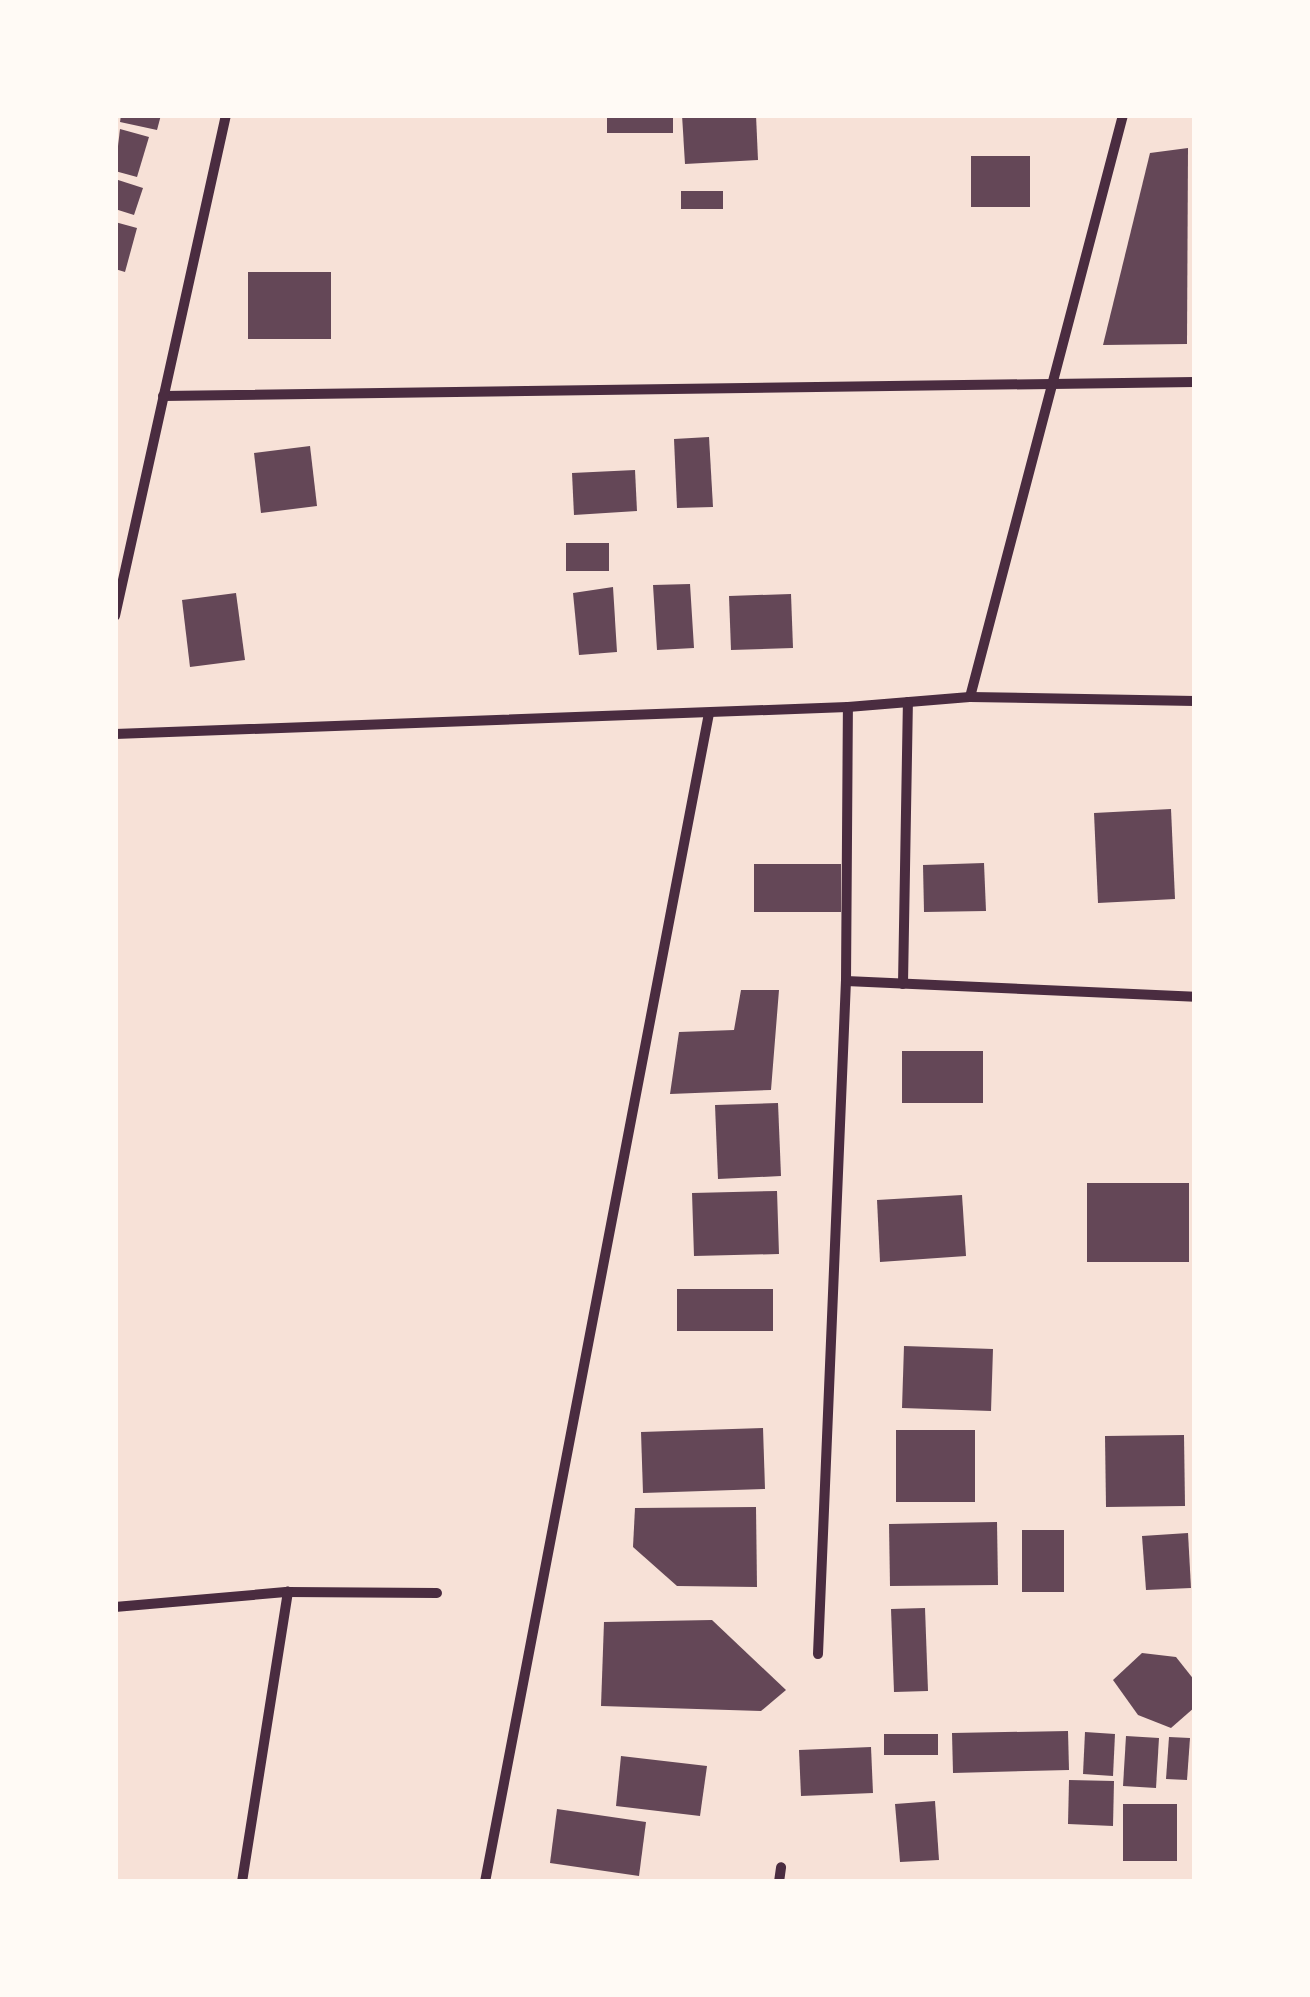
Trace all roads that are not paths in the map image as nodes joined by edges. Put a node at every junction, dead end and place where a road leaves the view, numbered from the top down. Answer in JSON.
{"nodes":[{"id":1,"x":226,"y":115,"type":"edge"},
{"id":2,"x":1122,"y":115,"type":"edge"},
{"id":3,"x":1195,"y":382,"type":"edge"},
{"id":4,"x":1050,"y":386,"type":"junction"},
{"id":5,"x":163,"y":396,"type":"junction"},
{"id":6,"x":115,"y":616,"type":"edge"},
{"id":7,"x":970,"y":697,"type":"junction"},
{"id":8,"x":1195,"y":700,"type":"edge"},
{"id":9,"x":908,"y":702,"type":"junction"},
{"id":10,"x":848,"y":708,"type":"junction"},
{"id":11,"x":708,"y":712,"type":"junction"},
{"id":12,"x":115,"y":734,"type":"edge"},
{"id":13,"x":846,"y":981,"type":"junction"},
{"id":14,"x":903,"y":984,"type":"junction"},
{"id":15,"x":1195,"y":997,"type":"edge"},
{"id":16,"x":288,"y":1592,"type":"junction"},
{"id":17,"x":437,"y":1593,"type":"dead end"},
{"id":18,"x":115,"y":1607,"type":"edge"},
{"id":19,"x":818,"y":1654,"type":"dead end"},
{"id":20,"x":780,"y":1867,"type":"dead end"},
{"id":21,"x":242,"y":1882,"type":"edge"},
{"id":22,"x":484,"y":1882,"type":"edge"},
{"id":23,"x":780,"y":1882,"type":"edge"}],
"edges":[{"from":1,"to":5,"type":"street"},
{"from":2,"to":4,"type":"street"},
{"from":3,"to":4,"type":"street"},
{"from":4,"to":5,"type":"street"},
{"from":4,"to":7,"type":"street"},
{"from":5,"to":6,"type":"street"},
{"from":7,"to":8,"type":"street"},
{"from":7,"to":9,"type":"street"},
{"from":9,"to":10,"type":"street"},
{"from":9,"to":14,"type":"street"},
{"from":10,"to":11,"type":"street"},
{"from":10,"to":13,"type":"street"},
{"from":11,"to":12,"type":"street"},
{"from":11,"to":22,"type":"street"},
{"from":13,"to":14,"type":"street"},
{"from":13,"to":19,"type":"street"},
{"from":14,"to":15,"type":"street"},
{"from":16,"to":17,"type":"street"},
{"from":16,"to":18,"type":"street"},
{"from":16,"to":21,"type":"street"},
{"from":20,"to":23,"type":"street"}]}
